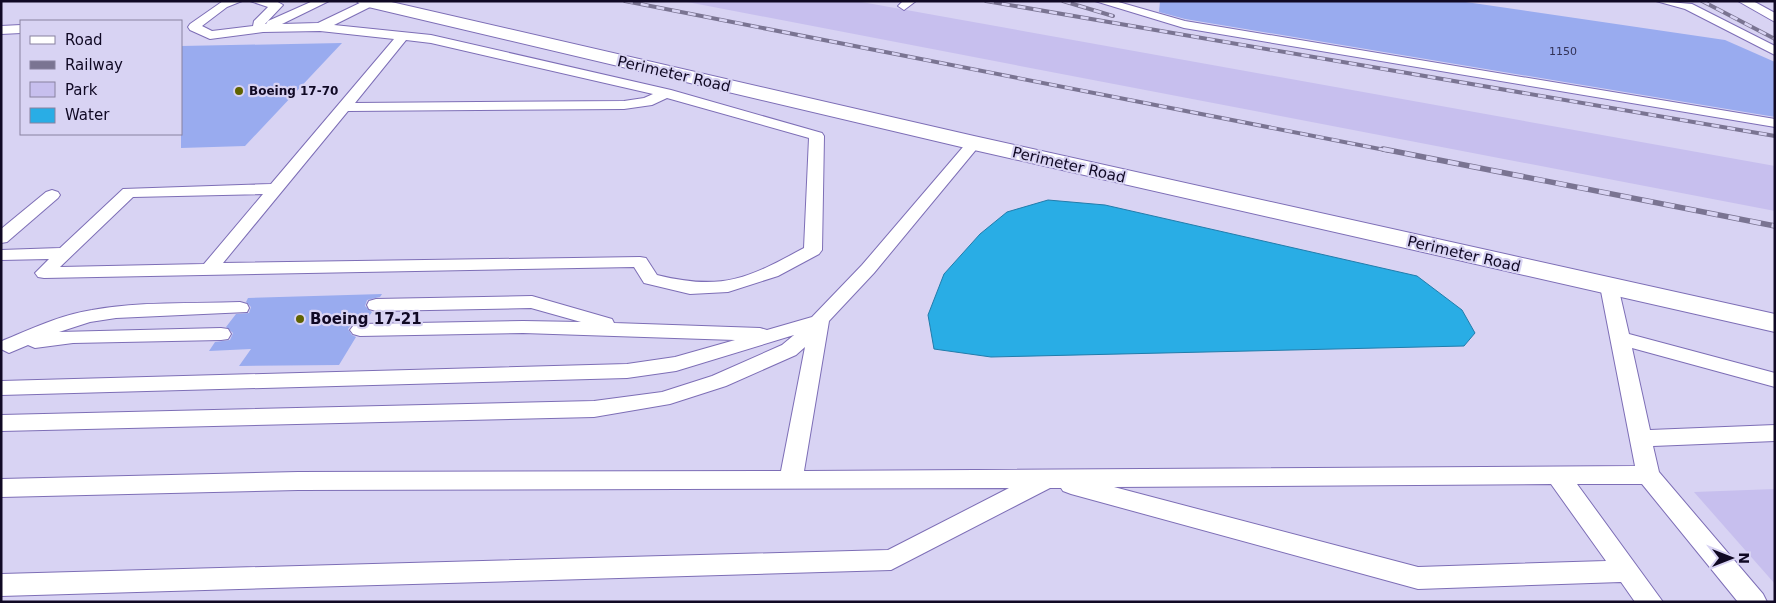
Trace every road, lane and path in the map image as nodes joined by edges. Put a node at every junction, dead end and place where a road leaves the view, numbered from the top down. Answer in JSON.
{"nodes":[{"id":1,"x":236,"y":1,"type":"edge"},
{"id":2,"x":256,"y":1,"type":"edge"},
{"id":3,"x":323,"y":1,"type":"edge"},
{"id":4,"x":1101,"y":1,"type":"edge"},
{"id":5,"x":1662,"y":1,"type":"edge"},
{"id":6,"x":1744,"y":1,"type":"edge"},
{"id":7,"x":367,"y":2,"type":"edge"},
{"id":8,"x":1775,"y":18,"type":"edge"},
{"id":9,"x":320,"y":27,"type":"junction"},
{"id":10,"x":263,"y":28,"type":"junction"},
{"id":11,"x":1,"y":30,"type":"edge"},
{"id":12,"x":20,"y":30,"type":"edge"},
{"id":13,"x":403,"y":36,"type":"junction"},
{"id":14,"x":1775,"y":51,"type":"edge"},
{"id":15,"x":690,"y":77,"type":"junction"},
{"id":16,"x":666,"y":94,"type":"junction"},
{"id":17,"x":344,"y":107,"type":"junction"},
{"id":18,"x":1775,"y":123,"type":"edge"},
{"id":19,"x":974,"y":143,"type":"junction"},
{"id":20,"x":277,"y":189,"type":"junction"},
{"id":21,"x":52,"y":195,"type":"dead end"},
{"id":22,"x":1,"y":238,"type":"edge"},
{"id":23,"x":65,"y":253,"type":"junction"},
{"id":24,"x":1,"y":255,"type":"edge"},
{"id":25,"x":209,"y":269,"type":"junction"},
{"id":26,"x":1609,"y":286,"type":"junction"},
{"id":27,"x":376,"y":305,"type":"dead end"},
{"id":28,"x":240,"y":308,"type":"dead end"},
{"id":29,"x":820,"y":320,"type":"junction"},
{"id":30,"x":1775,"y":324,"type":"edge"},
{"id":31,"x":360,"y":330,"type":"dead end"},
{"id":32,"x":628,"y":330,"type":"junction"},
{"id":33,"x":221,"y":334,"type":"dead end"},
{"id":34,"x":774,"y":335,"type":"junction"},
{"id":35,"x":1620,"y":338,"type":"junction"},
{"id":36,"x":5,"y":347,"type":"edge"},
{"id":37,"x":1775,"y":380,"type":"edge"},
{"id":38,"x":1,"y":388,"type":"edge"},
{"id":39,"x":1,"y":423,"type":"edge"},
{"id":40,"x":1775,"y":433,"type":"edge"},
{"id":41,"x":1641,"y":438,"type":"junction"},
{"id":42,"x":1648,"y":475,"type":"junction"},
{"id":43,"x":1557,"y":476,"type":"junction"},
{"id":44,"x":1047,"y":479,"type":"junction"},
{"id":45,"x":791,"y":480,"type":"junction"},
{"id":46,"x":1,"y":488,"type":"edge"},
{"id":47,"x":1627,"y":571,"type":"junction"},
{"id":48,"x":1,"y":585,"type":"edge"},
{"id":49,"x":1650,"y":602,"type":"edge"},
{"id":50,"x":1754,"y":602,"type":"edge"}],
"edges":[{"from":1,"to":10,"type":"lane"},
{"from":2,"to":10,"type":"lane"},
{"from":3,"to":10,"type":"lane"},
{"from":4,"to":18,"type":"lane"},
{"from":5,"to":14,"type":"lane"},
{"from":6,"to":8,"type":"lane"},
{"from":7,"to":9,"type":"lane"},
{"from":7,"to":15,"type":"street","name":"Perimeter Road"},
{"from":9,"to":10,"type":"lane"},
{"from":9,"to":13,"type":"lane"},
{"from":11,"to":12,"type":"lane"},
{"from":13,"to":16,"type":"lane"},
{"from":13,"to":17,"type":"lane"},
{"from":15,"to":16,"type":"lane"},
{"from":15,"to":19,"type":"street","name":"Perimeter Road"},
{"from":16,"to":17,"type":"lane"},
{"from":16,"to":25,"type":"lane"},
{"from":17,"to":20,"type":"lane"},
{"from":19,"to":26,"type":"street","name":"Perimeter Road"},
{"from":19,"to":29,"type":"lane"},
{"from":20,"to":23,"type":"lane"},
{"from":20,"to":25,"type":"lane"},
{"from":21,"to":22,"type":"lane"},
{"from":23,"to":24,"type":"lane"},
{"from":23,"to":25,"type":"lane"},
{"from":26,"to":30,"type":"street","name":"Perimeter Road"},
{"from":26,"to":35,"type":"lane"},
{"from":27,"to":32,"type":"lane"},
{"from":28,"to":36,"type":"lane"},
{"from":29,"to":34,"type":"lane"},
{"from":29,"to":39,"type":"lane"},
{"from":29,"to":45,"type":"lane"},
{"from":31,"to":32,"type":"lane"},
{"from":32,"to":34,"type":"lane"},
{"from":33,"to":36,"type":"lane"},
{"from":34,"to":38,"type":"lane"},
{"from":35,"to":37,"type":"lane"},
{"from":35,"to":41,"type":"lane"},
{"from":40,"to":41,"type":"lane"},
{"from":41,"to":42,"type":"lane"},
{"from":42,"to":43,"type":"lane"},
{"from":42,"to":50,"type":"lane"},
{"from":43,"to":44,"type":"lane"},
{"from":43,"to":47,"type":"lane"},
{"from":44,"to":45,"type":"lane"},
{"from":44,"to":47,"type":"lane"},
{"from":44,"to":48,"type":"lane"},
{"from":45,"to":46,"type":"lane"},
{"from":47,"to":49,"type":"lane"}]}
